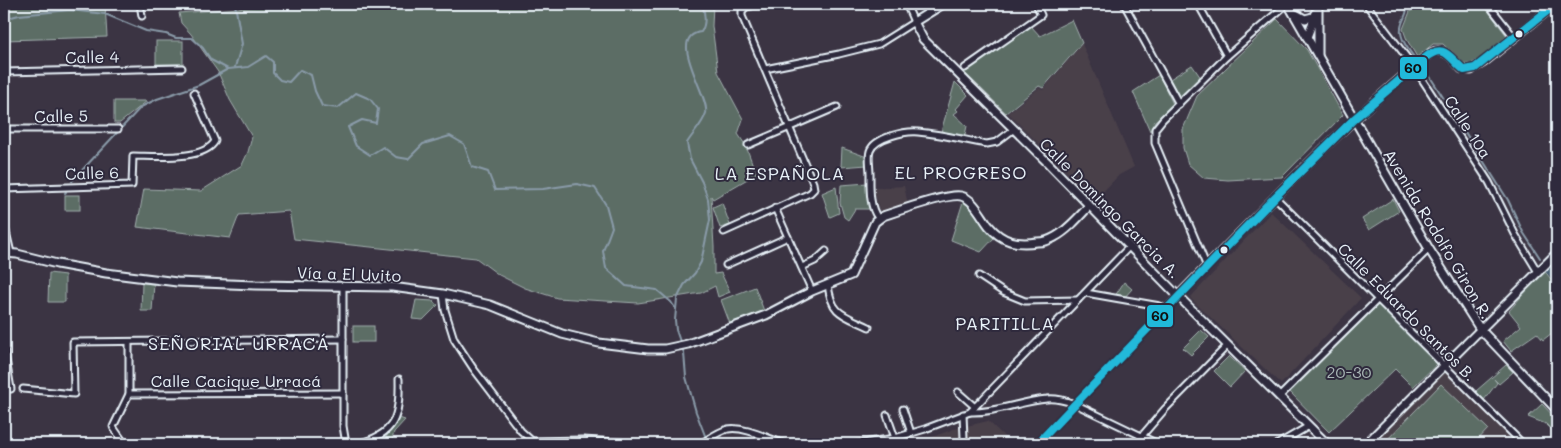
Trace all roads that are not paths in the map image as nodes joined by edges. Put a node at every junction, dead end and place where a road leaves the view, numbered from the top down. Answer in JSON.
{"nodes":[{"id":1,"x":140,"y":4,"type":"edge"},
{"id":2,"x":760,"y":4,"type":"edge"},
{"id":3,"x":906,"y":4,"type":"edge"},
{"id":4,"x":943,"y":4,"type":"edge"},
{"id":5,"x":1036,"y":4,"type":"edge"},
{"id":6,"x":1124,"y":4,"type":"edge"},
{"id":7,"x":1198,"y":4,"type":"edge"},
{"id":8,"x":1287,"y":4,"type":"edge"},
{"id":9,"x":1366,"y":4,"type":"edge"},
{"id":10,"x":1488,"y":4,"type":"edge"},
{"id":11,"x":1556,"y":4,"type":"edge"},
{"id":12,"x":1318,"y":6,"type":"edge"},
{"id":13,"x":1292,"y":12,"type":"junction"},
{"id":14,"x":142,"y":16,"type":"dead end"},
{"id":15,"x":914,"y":22,"type":"junction"},
{"id":16,"x":1307,"y":37,"type":"junction"},
{"id":17,"x":1514,"y":37,"type":"junction"},
{"id":18,"x":1227,"y":56,"type":"junction"},
{"id":19,"x":1318,"y":56,"type":"junction"},
{"id":20,"x":1415,"y":66,"type":"junction"},
{"id":21,"x":182,"y":68,"type":"dead end"},
{"id":22,"x":965,"y":68,"type":"dead end"},
{"id":23,"x":765,"y":69,"type":"junction"},
{"id":24,"x":4,"y":72,"type":"edge"},
{"id":25,"x":194,"y":93,"type":"dead end"},
{"id":26,"x":1179,"y":104,"type":"junction"},
{"id":27,"x":837,"y":107,"type":"dead end"},
{"id":28,"x":1354,"y":119,"type":"junction"},
{"id":29,"x":788,"y":127,"type":"junction"},
{"id":30,"x":118,"y":129,"type":"dead end"},
{"id":31,"x":1014,"y":129,"type":"junction"},
{"id":32,"x":4,"y":130,"type":"edge"},
{"id":33,"x":748,"y":145,"type":"dead end"},
{"id":34,"x":4,"y":188,"type":"edge"},
{"id":35,"x":1275,"y":197,"type":"junction"},
{"id":36,"x":1089,"y":206,"type":"junction"},
{"id":37,"x":775,"y":208,"type":"junction"},
{"id":38,"x":878,"y":218,"type":"junction"},
{"id":39,"x":4,"y":223,"type":"edge"},
{"id":40,"x":724,"y":232,"type":"dead end"},
{"id":41,"x":788,"y":237,"type":"junction"},
{"id":42,"x":1129,"y":247,"type":"junction"},
{"id":43,"x":1429,"y":249,"type":"junction"},
{"id":44,"x":826,"y":251,"type":"dead end"},
{"id":45,"x":7,"y":253,"type":"edge"},
{"id":46,"x":1557,"y":253,"type":"edge"},
{"id":47,"x":726,"y":265,"type":"dead end"},
{"id":48,"x":802,"y":267,"type":"junction"},
{"id":49,"x":1207,"y":267,"type":"junction"},
{"id":50,"x":1538,"y":272,"type":"junction"},
{"id":51,"x":979,"y":276,"type":"dead end"},
{"id":52,"x":828,"y":284,"type":"junction"},
{"id":53,"x":342,"y":286,"type":"junction"},
{"id":54,"x":812,"y":290,"type":"junction"},
{"id":55,"x":1086,"y":293,"type":"junction"},
{"id":56,"x":443,"y":294,"type":"junction"},
{"id":57,"x":1178,"y":296,"type":"junction"},
{"id":58,"x":1078,"y":300,"type":"junction"},
{"id":59,"x":1377,"y":300,"type":"junction"},
{"id":60,"x":1166,"y":309,"type":"junction"},
{"id":61,"x":869,"y":326,"type":"dead end"},
{"id":62,"x":1480,"y":330,"type":"junction"},
{"id":63,"x":343,"y":339,"type":"junction"},
{"id":64,"x":129,"y":342,"type":"junction"},
{"id":65,"x":1227,"y":346,"type":"junction"},
{"id":66,"x":4,"y":348,"type":"edge"},
{"id":67,"x":1443,"y":366,"type":"junction"},
{"id":68,"x":399,"y":379,"type":"dead end"},
{"id":69,"x":11,"y":389,"type":"dead end"},
{"id":70,"x":23,"y":389,"type":"dead end"},
{"id":71,"x":958,"y":392,"type":"dead end"},
{"id":72,"x":343,"y":393,"type":"junction"},
{"id":73,"x":129,"y":394,"type":"junction"},
{"id":74,"x":1280,"y":397,"type":"junction"},
{"id":75,"x":1075,"y":404,"type":"junction"},
{"id":76,"x":974,"y":407,"type":"junction"},
{"id":77,"x":903,"y":409,"type":"dead end"},
{"id":78,"x":1557,"y":410,"type":"edge"},
{"id":79,"x":970,"y":412,"type":"junction"},
{"id":80,"x":963,"y":414,"type":"junction"},
{"id":81,"x":887,"y":415,"type":"dead end"},
{"id":82,"x":1309,"y":426,"type":"junction"},
{"id":83,"x":911,"y":433,"type":"junction"},
{"id":84,"x":1141,"y":437,"type":"junction"},
{"id":85,"x":895,"y":438,"type":"junction"},
{"id":86,"x":532,"y":441,"type":"junction"},
{"id":87,"x":583,"y":442,"type":"edge"},
{"id":88,"x":126,"y":444,"type":"edge"},
{"id":89,"x":346,"y":444,"type":"edge"},
{"id":90,"x":356,"y":444,"type":"edge"},
{"id":91,"x":526,"y":444,"type":"edge"},
{"id":92,"x":648,"y":444,"type":"edge"},
{"id":93,"x":700,"y":444,"type":"edge"},
{"id":94,"x":785,"y":444,"type":"edge"},
{"id":95,"x":857,"y":444,"type":"edge"},
{"id":96,"x":961,"y":444,"type":"edge"},
{"id":97,"x":1037,"y":444,"type":"edge"},
{"id":98,"x":1135,"y":444,"type":"edge"},
{"id":99,"x":1158,"y":444,"type":"edge"},
{"id":100,"x":1278,"y":444,"type":"edge"},
{"id":101,"x":1327,"y":444,"type":"edge"},
{"id":102,"x":1366,"y":444,"type":"edge"},
{"id":103,"x":1523,"y":444,"type":"edge"}],
"edges":[{"from":1,"to":14,"type":"street"},
{"from":2,"to":23,"type":"street"},
{"from":3,"to":15,"type":"street","name":"Calle Domingo Garcia A."},
{"from":4,"to":15,"type":"street"},
{"from":5,"to":22,"type":"street"},
{"from":6,"to":26,"type":"street"},
{"from":7,"to":18,"type":"street"},
{"from":8,"to":13,"type":"street"},
{"from":8,"to":18,"type":"street"},
{"from":9,"to":20,"type":"street","name":"Calle 10a"},
{"from":10,"to":17,"type":"street"},
{"from":11,"to":17,"type":"street"},
{"from":12,"to":13,"type":"street"},
{"from":12,"to":16,"type":"street"},
{"from":12,"to":19,"type":"street"},
{"from":13,"to":16,"type":"street","name":"Avenida Rodolfo Giron R."},
{"from":15,"to":23,"type":"street"},
{"from":15,"to":31,"type":"street","name":"Calle Domingo Garcia A."},
{"from":16,"to":19,"type":"street","name":"Avenida Rodolfo Giron R."},
{"from":17,"to":20,"type":"street"},
{"from":18,"to":26,"type":"street"},
{"from":19,"to":28,"type":"street","name":"Avenida Rodolfo Giron R."},
{"from":20,"to":28,"type":"street"},
{"from":20,"to":50,"type":"street","name":"Calle 10a"},
{"from":21,"to":24,"type":"street","name":"Calle 4"},
{"from":23,"to":29,"type":"street"},
{"from":25,"to":34,"type":"street","name":"Calle 6"},
{"from":26,"to":49,"type":"street"},
{"from":27,"to":29,"type":"street"},
{"from":28,"to":35,"type":"street"},
{"from":28,"to":43,"type":"street","name":"Avenida Rodolfo Giron R."},
{"from":29,"to":33,"type":"street"},
{"from":29,"to":37,"type":"street"},
{"from":30,"to":32,"type":"street","name":"Calle 5"},
{"from":31,"to":36,"type":"street","name":"Calle Domingo Garcia A."},
{"from":31,"to":38,"type":"street"},
{"from":35,"to":49,"type":"street"},
{"from":35,"to":59,"type":"street","name":"Calle Eduardo Santos B."},
{"from":36,"to":38,"type":"street"},
{"from":36,"to":42,"type":"street","name":"Calle Domingo Garcia A."},
{"from":37,"to":40,"type":"street"},
{"from":37,"to":41,"type":"street"},
{"from":38,"to":52,"type":"street","name":"Vía a El Uvito"},
{"from":39,"to":45,"type":"street"},
{"from":41,"to":47,"type":"street"},
{"from":41,"to":48,"type":"street"},
{"from":42,"to":55,"type":"street"},
{"from":42,"to":57,"type":"street","name":"Calle Domingo Garcia A."},
{"from":43,"to":59,"type":"street"},
{"from":43,"to":62,"type":"street","name":"Avenida Rodolfo Giron R."},
{"from":44,"to":48,"type":"street"},
{"from":45,"to":53,"type":"street","name":"Vía a El Uvito"},
{"from":46,"to":50,"type":"street"},
{"from":48,"to":54,"type":"street"},
{"from":49,"to":57,"type":"street"},
{"from":50,"to":62,"type":"street"},
{"from":51,"to":58,"type":"street"},
{"from":52,"to":54,"type":"street","name":"Vía a El Uvito"},
{"from":52,"to":61,"type":"street"},
{"from":53,"to":56,"type":"street","name":"Vía a El Uvito"},
{"from":53,"to":63,"type":"street"},
{"from":54,"to":56,"type":"street","name":"Vía a El Uvito"},
{"from":55,"to":58,"type":"street"},
{"from":55,"to":60,"type":"street"},
{"from":56,"to":86,"type":"street"},
{"from":57,"to":60,"type":"street"},
{"from":57,"to":65,"type":"street","name":"Calle Domingo Garcia A."},
{"from":58,"to":76,"type":"street"},
{"from":59,"to":67,"type":"street","name":"Calle Eduardo Santos B."},
{"from":59,"to":74,"type":"street"},
{"from":60,"to":75,"type":"street"},
{"from":62,"to":67,"type":"street"},
{"from":62,"to":78,"type":"street","name":"Avenida Rodolfo Giron R."},
{"from":63,"to":64,"type":"street"},
{"from":63,"to":72,"type":"street"},
{"from":64,"to":70,"type":"street"},
{"from":64,"to":73,"type":"street"},
{"from":65,"to":74,"type":"street","name":"Calle Domingo Garcia A."},
{"from":65,"to":84,"type":"street"},
{"from":66,"to":69,"type":"street"},
{"from":67,"to":102,"type":"street"},
{"from":67,"to":103,"type":"street","name":"Calle Eduardo Santos B."},
{"from":68,"to":90,"type":"street"},
{"from":71,"to":76,"type":"street"},
{"from":72,"to":73,"type":"street","name":"Calle Cacique Urracá"},
{"from":72,"to":89,"type":"street"},
{"from":73,"to":88,"type":"street"},
{"from":74,"to":82,"type":"street","name":"Calle Domingo Garcia A."},
{"from":75,"to":79,"type":"street"},
{"from":75,"to":84,"type":"street"},
{"from":75,"to":97,"type":"street"},
{"from":76,"to":79,"type":"street"},
{"from":77,"to":83,"type":"street"},
{"from":79,"to":80,"type":"street"},
{"from":80,"to":83,"type":"street"},
{"from":80,"to":96,"type":"street"},
{"from":81,"to":85,"type":"street"},
{"from":82,"to":100,"type":"street"},
{"from":82,"to":101,"type":"street","name":"Calle Domingo Garcia A."},
{"from":83,"to":85,"type":"street"},
{"from":84,"to":98,"type":"street"},
{"from":84,"to":99,"type":"street"},
{"from":85,"to":95,"type":"street"},
{"from":86,"to":87,"type":"street"},
{"from":86,"to":91,"type":"street"},
{"from":87,"to":92,"type":"street"},
{"from":93,"to":94,"type":"street"}]}
